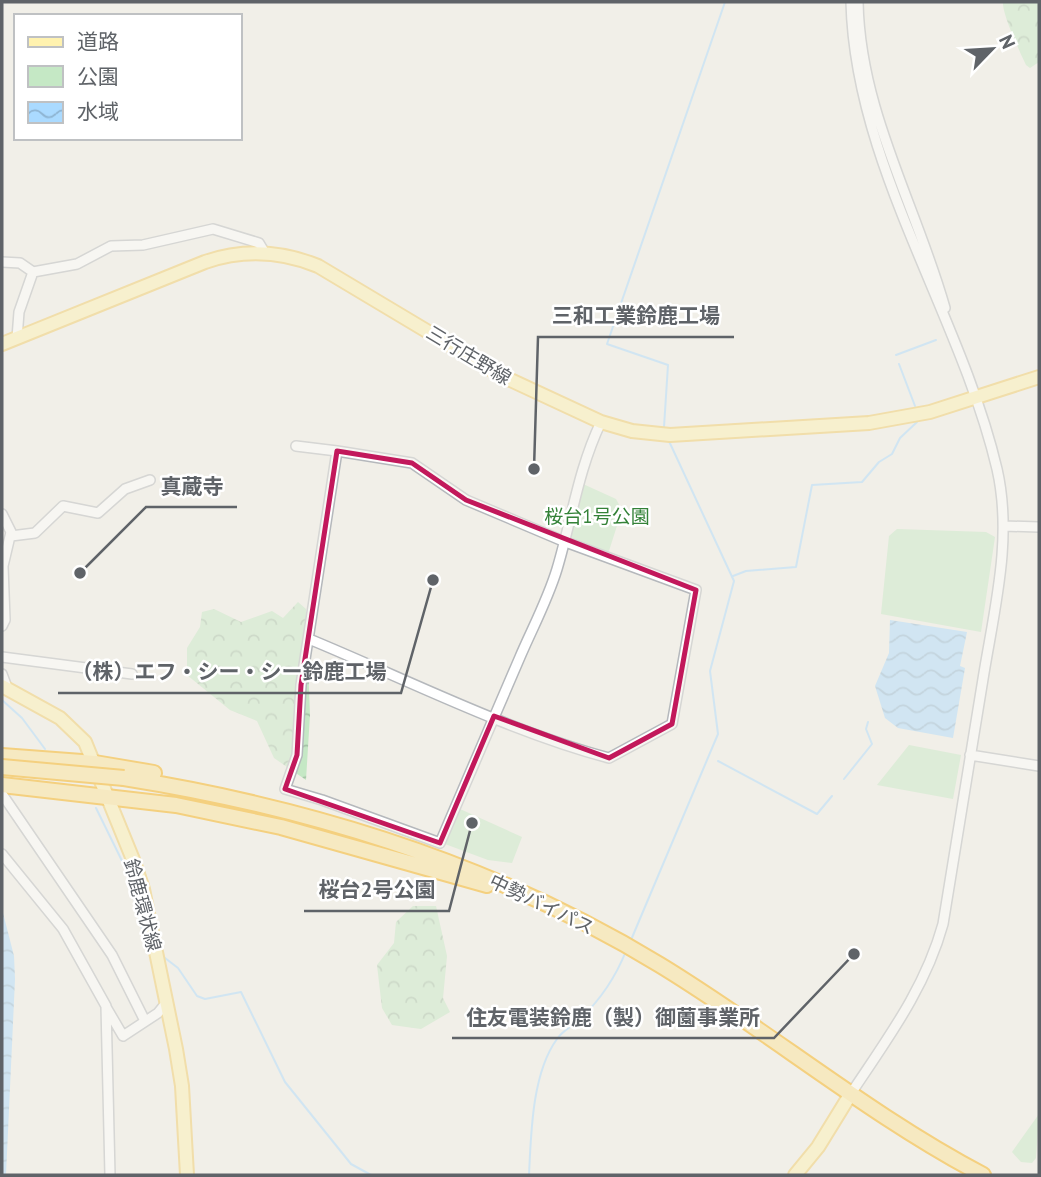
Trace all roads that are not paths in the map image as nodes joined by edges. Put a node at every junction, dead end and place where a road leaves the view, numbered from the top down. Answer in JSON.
{"nodes":[{"id":1,"x":850,"y":2,"type":"edge"},
{"id":2,"x":858,"y":2,"type":"edge"},
{"id":3,"x":265,"y":253,"type":"junction"},
{"id":4,"x":2,"y":262,"type":"edge"},
{"id":5,"x":33,"y":272,"type":"junction"},
{"id":6,"x":17,"y":338,"type":"junction"},
{"id":7,"x":954,"y":341,"type":"junction"},
{"id":8,"x":2,"y":344,"type":"edge"},
{"id":9,"x":1039,"y":377,"type":"edge"},
{"id":10,"x":976,"y":397,"type":"junction"},
{"id":11,"x":601,"y":422,"type":"junction"},
{"id":12,"x":296,"y":446,"type":"dead end"},
{"id":13,"x":337,"y":451,"type":"junction"},
{"id":14,"x":150,"y":480,"type":"dead end"},
{"id":15,"x":2,"y":514,"type":"edge"},
{"id":16,"x":1004,"y":526,"type":"junction"},
{"id":17,"x":1039,"y":527,"type":"edge"},
{"id":18,"x":11,"y":536,"type":"junction"},
{"id":19,"x":563,"y":541,"type":"junction"},
{"id":20,"x":2,"y":626,"type":"edge"},
{"id":21,"x":309,"y":639,"type":"junction"},
{"id":22,"x":2,"y":657,"type":"edge"},
{"id":23,"x":2,"y":674,"type":"edge"},
{"id":24,"x":132,"y":674,"type":"dead end"},
{"id":25,"x":5,"y":688,"type":"edge"},
{"id":26,"x":494,"y":716,"type":"junction"},
{"id":27,"x":970,"y":755,"type":"junction"},
{"id":28,"x":2,"y":756,"type":"edge"},
{"id":29,"x":95,"y":764,"type":"junction"},
{"id":30,"x":1039,"y":766,"type":"edge"},
{"id":31,"x":2,"y":767,"type":"edge"},
{"id":32,"x":2,"y":785,"type":"edge"},
{"id":33,"x":2,"y":794,"type":"edge"},
{"id":34,"x":105,"y":794,"type":"junction"},
{"id":35,"x":309,"y":812,"type":"junction"},
{"id":36,"x":2,"y":854,"type":"edge"},
{"id":37,"x":561,"y":912,"type":"junction"},
{"id":38,"x":166,"y":1003,"type":"junction"},
{"id":39,"x":106,"y":1006,"type":"junction"},
{"id":40,"x":145,"y":1021,"type":"junction"},
{"id":41,"x":850,"y":1095,"type":"junction"},
{"id":42,"x":110,"y":1175,"type":"edge"},
{"id":43,"x":187,"y":1175,"type":"edge"},
{"id":44,"x":795,"y":1175,"type":"edge"},
{"id":45,"x":983,"y":1175,"type":"edge"}],
"edges":[{"from":1,"to":7,"type":"street"},
{"from":2,"to":7,"type":"street"},
{"from":3,"to":5,"type":"street"},
{"from":3,"to":6,"type":"main road","name":"三行庄野線"},
{"from":3,"to":11,"type":"main road","name":"三行庄野線"},
{"from":4,"to":5,"type":"street"},
{"from":5,"to":6,"type":"street"},
{"from":6,"to":8,"type":"main road","name":"三行庄野線"},
{"from":7,"to":10,"type":"street"},
{"from":9,"to":10,"type":"main road","name":"三行庄野線"},
{"from":10,"to":11,"type":"main road","name":"三行庄野線"},
{"from":10,"to":16,"type":"street"},
{"from":11,"to":19,"type":"street"},
{"from":12,"to":13,"type":"street"},
{"from":13,"to":19,"type":"street"},
{"from":13,"to":21,"type":"street"},
{"from":14,"to":18,"type":"street"},
{"from":15,"to":18,"type":"street"},
{"from":16,"to":17,"type":"street"},
{"from":16,"to":27,"type":"street"},
{"from":18,"to":20,"type":"street"},
{"from":19,"to":26,"type":"street"},
{"from":19,"to":26,"type":"street"},
{"from":21,"to":26,"type":"street"},
{"from":21,"to":26,"type":"street"},
{"from":22,"to":24,"type":"street"},
{"from":23,"to":25,"type":"street"},
{"from":25,"to":29,"type":"main road","name":"鈴鹿環状線"},
{"from":27,"to":30,"type":"street"},
{"from":27,"to":41,"type":"street"},
{"from":28,"to":29,"type":"highway"},
{"from":29,"to":34,"type":"main road","name":"鈴鹿環状線"},
{"from":29,"to":35,"type":"highway"},
{"from":31,"to":35,"type":"highway","bridge":true},
{"from":32,"to":34,"type":"highway"},
{"from":33,"to":40,"type":"street"},
{"from":34,"to":37,"type":"highway"},
{"from":34,"to":38,"type":"main road","name":"鈴鹿環状線"},
{"from":35,"to":37,"type":"highway","name":"中勢バイパス"},
{"from":36,"to":39,"type":"street"},
{"from":37,"to":41,"type":"highway","name":"中勢バイパス"},
{"from":38,"to":40,"type":"street"},
{"from":38,"to":43,"type":"main road","name":"鈴鹿環状線"},
{"from":39,"to":40,"type":"street"},
{"from":39,"to":42,"type":"street"},
{"from":41,"to":44,"type":"main road"},
{"from":41,"to":45,"type":"highway","name":"中勢バイパス"}]}
